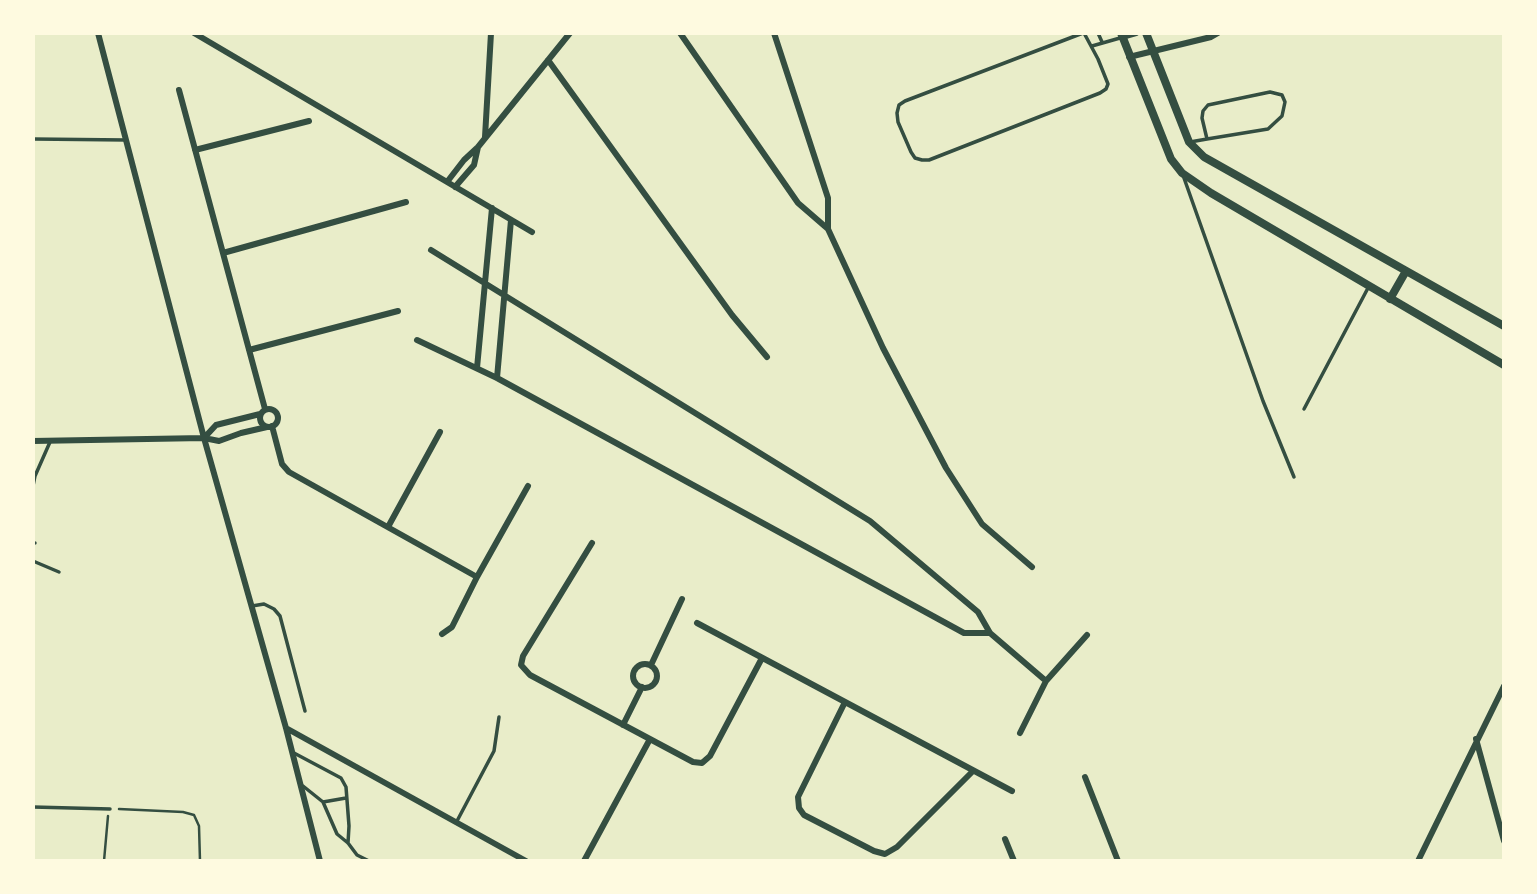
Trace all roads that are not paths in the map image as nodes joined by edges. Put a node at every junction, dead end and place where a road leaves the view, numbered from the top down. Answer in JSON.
{"nodes":[{"id":1,"x":98,"y":33,"type":"edge"},
{"id":2,"x":194,"y":33,"type":"edge"},
{"id":3,"x":491,"y":33,"type":"edge"},
{"id":4,"x":570,"y":33,"type":"edge"},
{"id":5,"x":680,"y":33,"type":"edge"},
{"id":6,"x":774,"y":33,"type":"edge"},
{"id":7,"x":1084,"y":33,"type":"edge"},
{"id":8,"x":1098,"y":33,"type":"edge"},
{"id":9,"x":1136,"y":33,"type":"edge"},
{"id":10,"x":1146,"y":33,"type":"edge"},
{"id":11,"x":1218,"y":33,"type":"edge"},
{"id":12,"x":1121,"y":35,"type":"edge"},
{"id":13,"x":1210,"y":35,"type":"edge"},
{"id":14,"x":1102,"y":42,"type":"junction"},
{"id":15,"x":1092,"y":46,"type":"junction"},
{"id":16,"x":1152,"y":51,"type":"junction"},
{"id":17,"x":1129,"y":57,"type":"junction"},
{"id":18,"x":548,"y":60,"type":"junction"},
{"id":19,"x":179,"y":90,"type":"dead end"},
{"id":20,"x":309,"y":121,"type":"dead end"},
{"id":21,"x":485,"y":138,"type":"junction"},
{"id":22,"x":33,"y":139,"type":"edge"},
{"id":23,"x":1207,"y":139,"type":"junction"},
{"id":24,"x":126,"y":140,"type":"junction"},
{"id":25,"x":1189,"y":142,"type":"junction"},
{"id":26,"x":478,"y":147,"type":"junction"},
{"id":27,"x":195,"y":150,"type":"junction"},
{"id":28,"x":1182,"y":173,"type":"junction"},
{"id":29,"x":447,"y":182,"type":"junction"},
{"id":30,"x":455,"y":187,"type":"junction"},
{"id":31,"x":406,"y":202,"type":"dead end"},
{"id":32,"x":492,"y":208,"type":"junction"},
{"id":33,"x":511,"y":219,"type":"junction"},
{"id":34,"x":828,"y":229,"type":"junction"},
{"id":35,"x":532,"y":232,"type":"dead end"},
{"id":36,"x":431,"y":250,"type":"dead end"},
{"id":37,"x":223,"y":253,"type":"junction"},
{"id":38,"x":1406,"y":271,"type":"junction"},
{"id":39,"x":484,"y":283,"type":"junction"},
{"id":40,"x":1369,"y":286,"type":"junction"},
{"id":41,"x":504,"y":295,"type":"junction"},
{"id":42,"x":1390,"y":299,"type":"junction"},
{"id":43,"x":398,"y":312,"type":"dead end"},
{"id":44,"x":1504,"y":326,"type":"edge"},
{"id":45,"x":417,"y":340,"type":"dead end"},
{"id":46,"x":249,"y":349,"type":"junction"},
{"id":47,"x":767,"y":357,"type":"dead end"},
{"id":48,"x":1504,"y":365,"type":"edge"},
{"id":49,"x":477,"y":368,"type":"junction"},
{"id":50,"x":497,"y":378,"type":"junction"},
{"id":51,"x":1304,"y":409,"type":"dead end"},
{"id":52,"x":263,"y":411,"type":"junction"},
{"id":53,"x":269,"y":427,"type":"junction"},
{"id":54,"x":440,"y":432,"type":"dead end"},
{"id":55,"x":204,"y":438,"type":"junction"},
{"id":56,"x":33,"y":440,"type":"edge"},
{"id":57,"x":51,"y":440,"type":"junction"},
{"id":58,"x":1294,"y":477,"type":"dead end"},
{"id":59,"x":33,"y":486,"type":"edge"},
{"id":60,"x":528,"y":486,"type":"dead end"},
{"id":61,"x":388,"y":527,"type":"junction"},
{"id":62,"x":592,"y":543,"type":"dead end"},
{"id":63,"x":33,"y":561,"type":"edge"},
{"id":64,"x":1032,"y":567,"type":"dead end"},
{"id":65,"x":59,"y":572,"type":"dead end"},
{"id":66,"x":477,"y":577,"type":"junction"},
{"id":67,"x":682,"y":599,"type":"dead end"},
{"id":68,"x":252,"y":606,"type":"junction"},
{"id":69,"x":697,"y":623,"type":"dead end"},
{"id":70,"x":990,"y":633,"type":"junction"},
{"id":71,"x":442,"y":634,"type":"dead end"},
{"id":72,"x":1087,"y":635,"type":"dead end"},
{"id":73,"x":762,"y":658,"type":"junction"},
{"id":74,"x":651,"y":665,"type":"junction"},
{"id":75,"x":1046,"y":681,"type":"junction"},
{"id":76,"x":1504,"y":686,"type":"edge"},
{"id":77,"x":642,"y":687,"type":"junction"},
{"id":78,"x":845,"y":702,"type":"junction"},
{"id":79,"x":305,"y":711,"type":"dead end"},
{"id":80,"x":499,"y":717,"type":"dead end"},
{"id":81,"x":623,"y":724,"type":"junction"},
{"id":82,"x":286,"y":728,"type":"junction"},
{"id":83,"x":1020,"y":733,"type":"dead end"},
{"id":84,"x":650,"y":739,"type":"junction"},
{"id":85,"x":1476,"y":739,"type":"junction"},
{"id":86,"x":292,"y":752,"type":"junction"},
{"id":87,"x":973,"y":771,"type":"junction"},
{"id":88,"x":1085,"y":777,"type":"dead end"},
{"id":89,"x":300,"y":784,"type":"junction"},
{"id":90,"x":1012,"y":791,"type":"dead end"},
{"id":91,"x":346,"y":798,"type":"junction"},
{"id":92,"x":323,"y":802,"type":"junction"},
{"id":93,"x":33,"y":807,"type":"edge"},
{"id":94,"x":110,"y":809,"type":"road end"},
{"id":95,"x":456,"y":823,"type":"junction"},
{"id":96,"x":1005,"y":839,"type":"dead end"},
{"id":97,"x":1504,"y":841,"type":"edge"},
{"id":98,"x":348,"y":843,"type":"junction"},
{"id":99,"x":1419,"y":860,"type":"edge"},
{"id":100,"x":320,"y":861,"type":"edge"},
{"id":101,"x":369,"y":861,"type":"edge"},
{"id":102,"x":526,"y":861,"type":"edge"},
{"id":103,"x":584,"y":861,"type":"edge"},
{"id":104,"x":1014,"y":861,"type":"edge"},
{"id":105,"x":1118,"y":861,"type":"edge"}],
"edges":[{"from":1,"to":24,"type":"street"},
{"from":2,"to":29,"type":"street"},
{"from":3,"to":21,"type":"street"},
{"from":4,"to":18,"type":"street"},
{"from":5,"to":34,"type":"street"},
{"from":6,"to":34,"type":"street"},
{"from":7,"to":15,"type":"lane"},
{"from":7,"to":15,"type":"lane"},
{"from":8,"to":14,"type":"lane"},
{"from":9,"to":12,"type":"street"},
{"from":10,"to":16,"type":"street"},
{"from":11,"to":13,"type":"street"},
{"from":12,"to":14,"type":"lane"},
{"from":12,"to":17,"type":"street"},
{"from":13,"to":16,"type":"street"},
{"from":14,"to":15,"type":"lane"},
{"from":16,"to":17,"type":"street"},
{"from":16,"to":25,"type":"street"},
{"from":17,"to":28,"type":"street"},
{"from":18,"to":21,"type":"street"},
{"from":18,"to":47,"type":"street"},
{"from":19,"to":27,"type":"street"},
{"from":20,"to":27,"type":"street"},
{"from":21,"to":26,"type":"street"},
{"from":22,"to":24,"type":"lane"},
{"from":23,"to":23,"type":"lane"},
{"from":23,"to":25,"type":"lane"},
{"from":24,"to":55,"type":"street"},
{"from":25,"to":38,"type":"street"},
{"from":26,"to":29,"type":"street"},
{"from":26,"to":30,"type":"street"},
{"from":27,"to":37,"type":"street"},
{"from":28,"to":40,"type":"street"},
{"from":28,"to":58,"type":"lane"},
{"from":29,"to":30,"type":"street"},
{"from":30,"to":32,"type":"street"},
{"from":31,"to":37,"type":"street"},
{"from":32,"to":33,"type":"street"},
{"from":32,"to":39,"type":"street"},
{"from":33,"to":35,"type":"street"},
{"from":33,"to":41,"type":"street"},
{"from":34,"to":64,"type":"street"},
{"from":36,"to":39,"type":"street"},
{"from":37,"to":46,"type":"street"},
{"from":38,"to":42,"type":"street"},
{"from":38,"to":44,"type":"street"},
{"from":39,"to":41,"type":"street"},
{"from":39,"to":49,"type":"street"},
{"from":40,"to":42,"type":"street"},
{"from":40,"to":51,"type":"lane"},
{"from":41,"to":50,"type":"street"},
{"from":41,"to":70,"type":"street"},
{"from":42,"to":48,"type":"street"},
{"from":43,"to":46,"type":"street"},
{"from":45,"to":49,"type":"street"},
{"from":46,"to":52,"type":"street"},
{"from":49,"to":50,"type":"street"},
{"from":50,"to":70,"type":"street"},
{"from":52,"to":53,"type":"street"},
{"from":52,"to":53,"type":"street"},
{"from":52,"to":55,"type":"street"},
{"from":53,"to":55,"type":"street"},
{"from":53,"to":61,"type":"street"},
{"from":54,"to":61,"type":"street"},
{"from":55,"to":57,"type":"street"},
{"from":55,"to":68,"type":"street"},
{"from":56,"to":57,"type":"street"},
{"from":57,"to":59,"type":"lane"},
{"from":60,"to":66,"type":"street"},
{"from":61,"to":66,"type":"street"},
{"from":62,"to":81,"type":"street"},
{"from":63,"to":65,"type":"lane"},
{"from":66,"to":71,"type":"street"},
{"from":67,"to":74,"type":"street"},
{"from":68,"to":79,"type":"lane"},
{"from":68,"to":82,"type":"street"},
{"from":69,"to":73,"type":"street"},
{"from":70,"to":75,"type":"street"},
{"from":72,"to":75,"type":"street"},
{"from":73,"to":78,"type":"street"},
{"from":73,"to":84,"type":"street"},
{"from":74,"to":77,"type":"street"},
{"from":74,"to":77,"type":"street"},
{"from":75,"to":83,"type":"street"},
{"from":76,"to":85,"type":"street"},
{"from":77,"to":81,"type":"street"},
{"from":78,"to":87,"type":"street"},
{"from":78,"to":87,"type":"street"},
{"from":80,"to":95,"type":"lane"},
{"from":81,"to":84,"type":"street"},
{"from":82,"to":86,"type":"street"},
{"from":82,"to":95,"type":"street"},
{"from":84,"to":103,"type":"street"},
{"from":85,"to":97,"type":"street"},
{"from":85,"to":99,"type":"street"},
{"from":86,"to":89,"type":"street"},
{"from":86,"to":91,"type":"lane"},
{"from":87,"to":90,"type":"street"},
{"from":88,"to":105,"type":"street"},
{"from":89,"to":92,"type":"lane"},
{"from":89,"to":100,"type":"street"},
{"from":91,"to":92,"type":"lane"},
{"from":91,"to":98,"type":"lane"},
{"from":92,"to":98,"type":"lane"},
{"from":93,"to":94,"type":"lane"},
{"from":95,"to":102,"type":"street"},
{"from":96,"to":104,"type":"street"},
{"from":98,"to":101,"type":"lane"}]}
